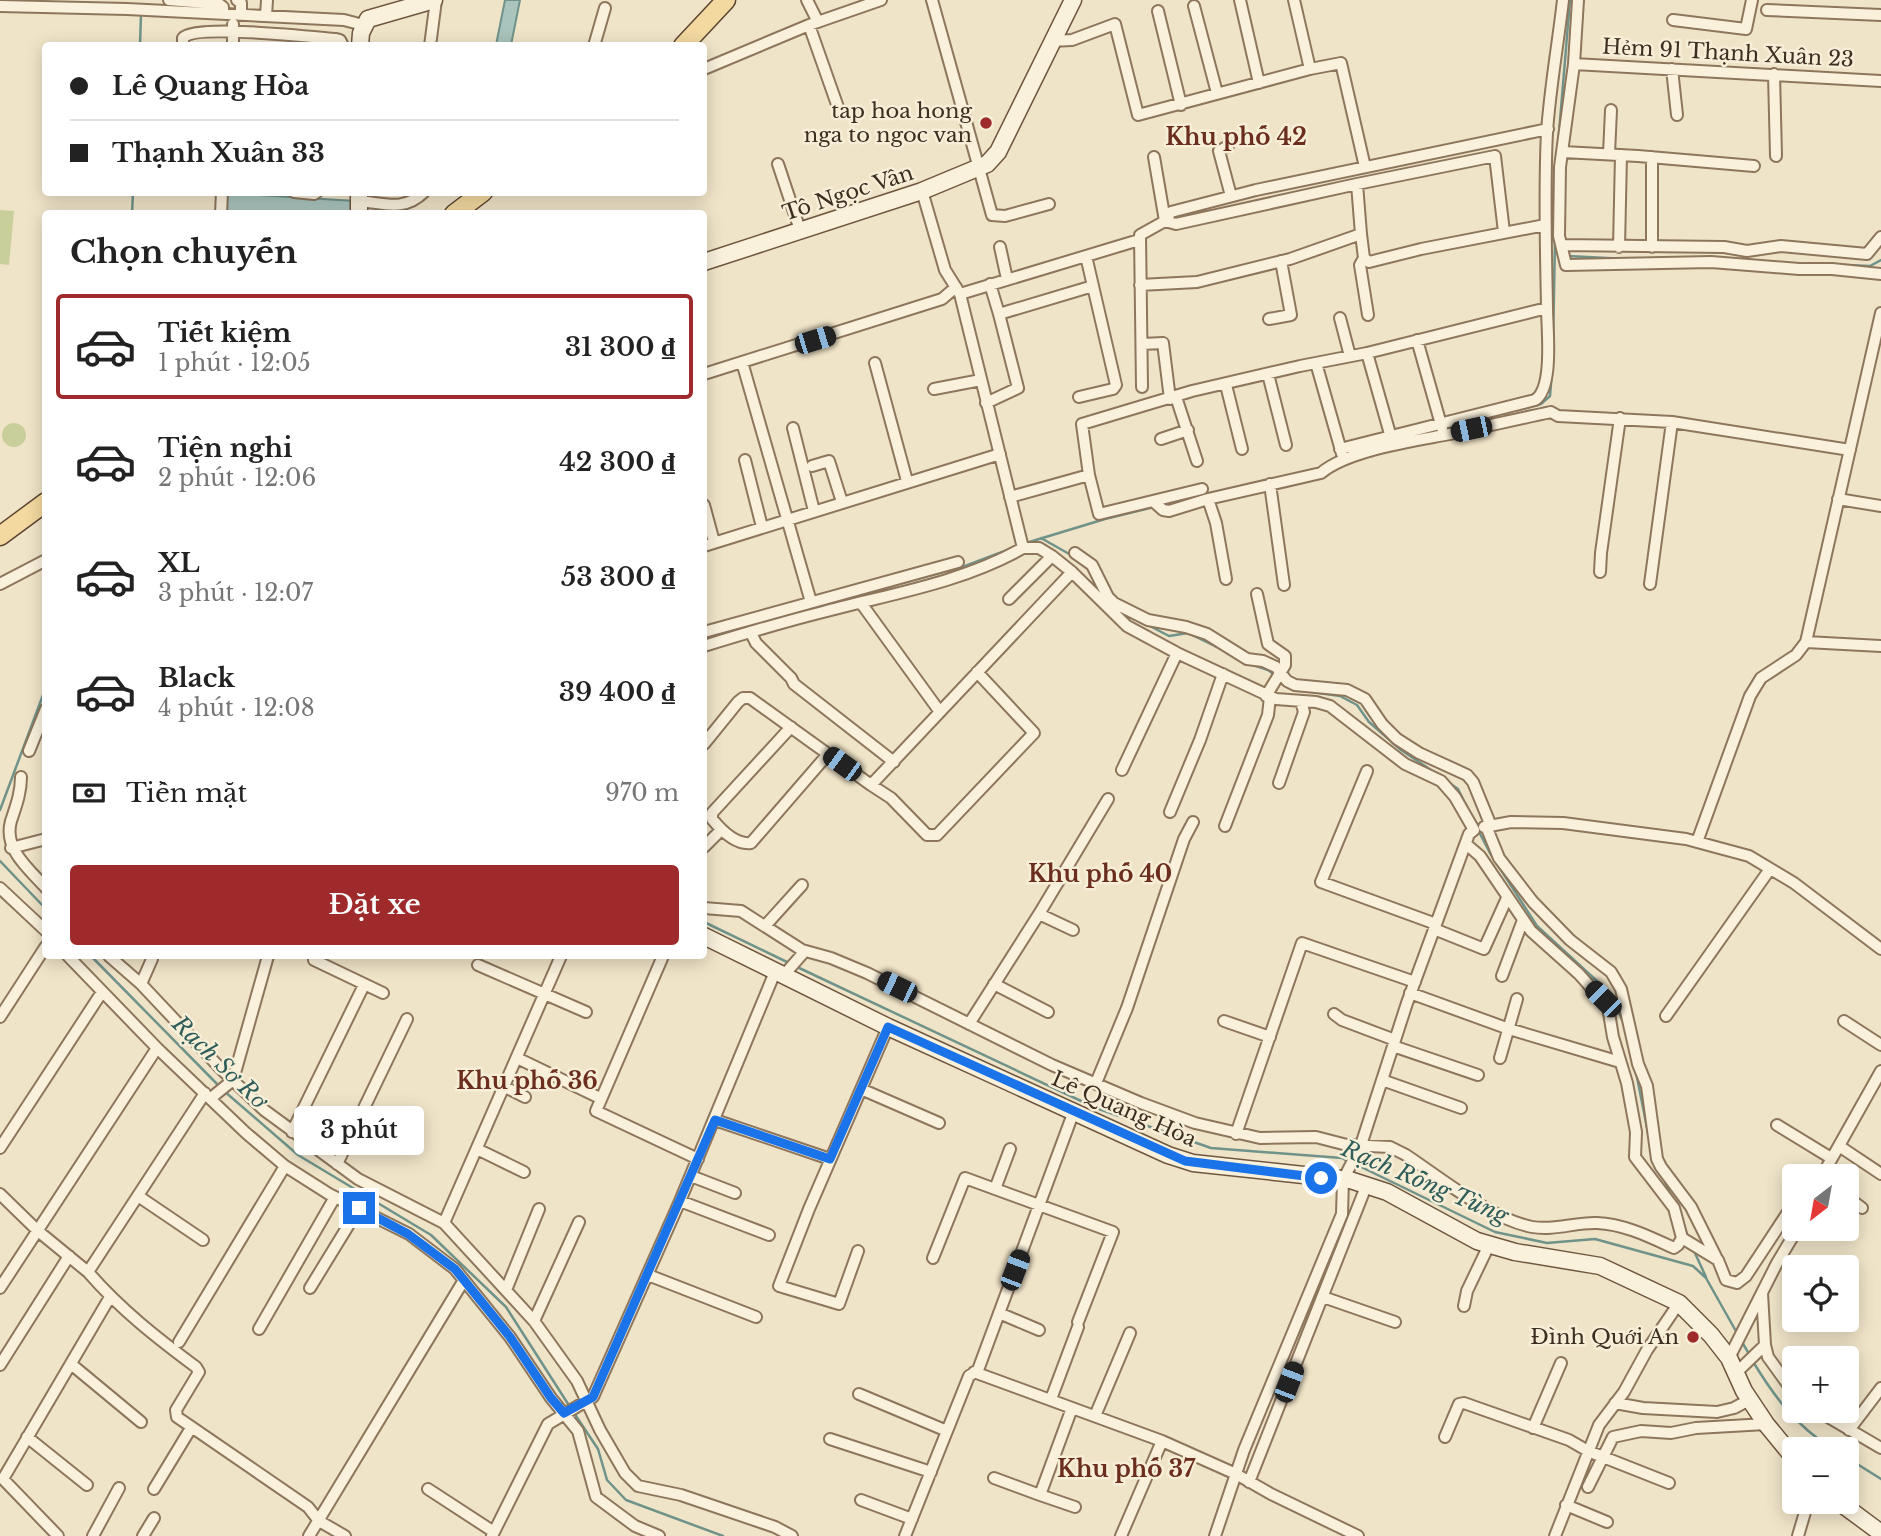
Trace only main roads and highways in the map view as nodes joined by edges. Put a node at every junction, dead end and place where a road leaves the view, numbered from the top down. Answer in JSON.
{"nodes":[{"id":1,"x":726,"y":0,"type":"edge"},
{"id":2,"x":687,"y":42,"type":"edge"},
{"id":3,"x":478,"y":196,"type":"edge"},
{"id":4,"x":459,"y":210,"type":"edge"},
{"id":5,"x":42,"y":505,"type":"edge"},
{"id":6,"x":0,"y":537,"type":"edge"}],
"edges":[{"from":1,"to":2,"type":"main road"},
{"from":3,"to":4,"type":"main road"},
{"from":5,"to":6,"type":"main road"}]}
